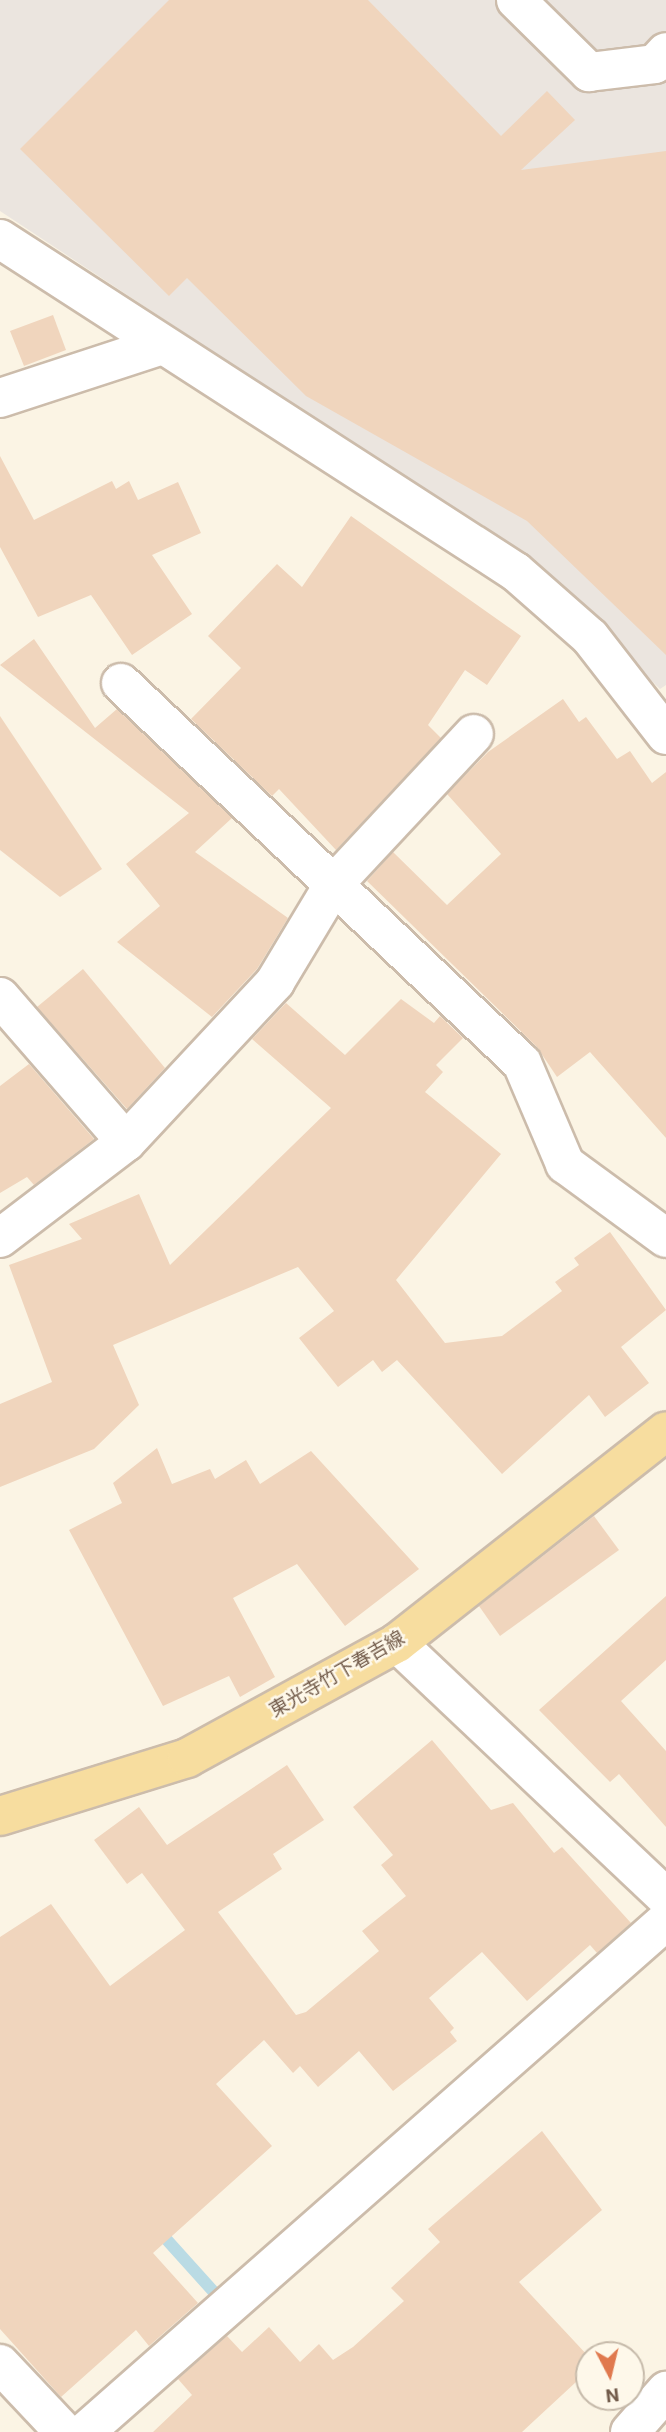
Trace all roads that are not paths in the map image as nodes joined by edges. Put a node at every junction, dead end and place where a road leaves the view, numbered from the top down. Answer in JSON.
{"nodes":[{"id":1,"x":516,"y":0,"type":"edge"},
{"id":2,"x":666,"y":52,"type":"edge"},
{"id":3,"x":0,"y":239,"type":"edge"},
{"id":4,"x":159,"y":346,"type":"junction"},
{"id":5,"x":0,"y":398,"type":"edge"},
{"id":6,"x":121,"y":683,"type":"dead end"},
{"id":7,"x":474,"y":734,"type":"dead end"},
{"id":8,"x":666,"y":734,"type":"edge"},
{"id":9,"x":334,"y":884,"type":"junction"},
{"id":10,"x":0,"y":997,"type":"edge"},
{"id":11,"x":126,"y":1142,"type":"junction"},
{"id":12,"x":0,"y":1238,"type":"edge"},
{"id":13,"x":666,"y":1238,"type":"edge"},
{"id":14,"x":666,"y":1431,"type":"edge"},
{"id":15,"x":397,"y":1643,"type":"junction"},
{"id":16,"x":0,"y":1816,"type":"edge"},
{"id":17,"x":666,"y":1897,"type":"edge"},
{"id":18,"x":666,"y":1921,"type":"edge"},
{"id":19,"x":0,"y":2364,"type":"edge"},
{"id":20,"x":666,"y":2391,"type":"edge"},
{"id":21,"x":64,"y":2432,"type":"edge"},
{"id":22,"x":85,"y":2432,"type":"edge"},
{"id":23,"x":630,"y":2432,"type":"edge"}],
"edges":[{"from":1,"to":2,"type":"street"},
{"from":3,"to":4,"type":"street"},
{"from":4,"to":5,"type":"street"},
{"from":4,"to":8,"type":"street"},
{"from":6,"to":9,"type":"street"},
{"from":7,"to":9,"type":"street"},
{"from":9,"to":11,"type":"street"},
{"from":9,"to":13,"type":"street"},
{"from":10,"to":11,"type":"street"},
{"from":11,"to":12,"type":"street"},
{"from":14,"to":15,"type":"main road","name":"東光寺竹下春吉線"},
{"from":15,"to":16,"type":"main road","name":"東光寺竹下春吉線"},
{"from":15,"to":17,"type":"street"},
{"from":18,"to":22,"type":"street"},
{"from":19,"to":21,"type":"street"},
{"from":20,"to":23,"type":"street"}]}
